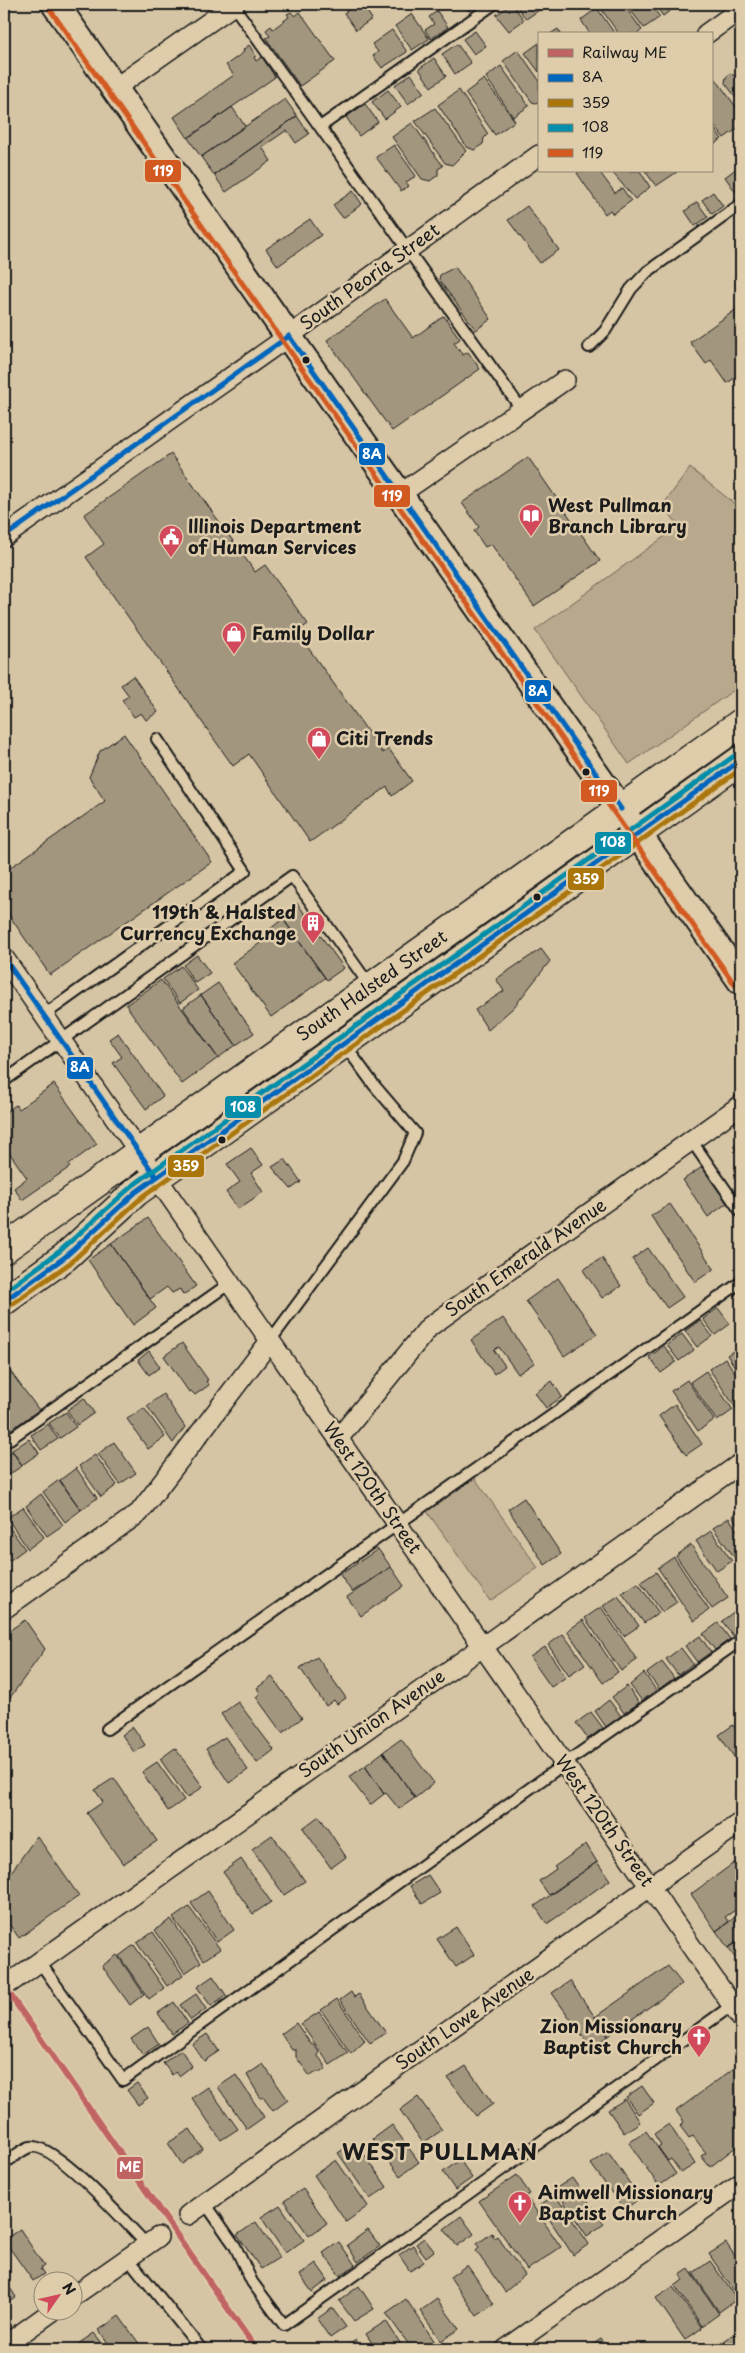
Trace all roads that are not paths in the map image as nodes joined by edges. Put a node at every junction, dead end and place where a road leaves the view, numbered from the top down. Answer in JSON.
{"nodes":[{"id":1,"x":55,"y":4,"type":"edge"},
{"id":2,"x":234,"y":4,"type":"edge"},
{"id":3,"x":494,"y":4,"type":"edge"},
{"id":4,"x":741,"y":8,"type":"edge"},
{"id":5,"x":709,"y":32,"type":"edge"},
{"id":6,"x":115,"y":88,"type":"junction"},
{"id":7,"x":320,"y":127,"type":"junction"},
{"id":8,"x":538,"y":156,"type":"edge"},
{"id":9,"x":741,"y":204,"type":"edge"},
{"id":10,"x":408,"y":250,"type":"junction"},
{"id":11,"x":289,"y":336,"type":"junction"},
{"id":12,"x":589,"y":347,"type":"dead end"},
{"id":13,"x":565,"y":380,"type":"dead end"},
{"id":14,"x":522,"y":410,"type":"junction"},
{"id":15,"x":400,"y":494,"type":"junction"},
{"id":16,"x":4,"y":537,"type":"edge"},
{"id":17,"x":741,"y":723,"type":"edge"},
{"id":18,"x":157,"y":739,"type":"dead end"},
{"id":19,"x":741,"y":760,"type":"edge"},
{"id":20,"x":621,"y":809,"type":"junction"},
{"id":21,"x":639,"y":834,"type":"junction"},
{"id":22,"x":4,"y":958,"type":"edge"},
{"id":23,"x":741,"y":981,"type":"edge"},
{"id":24,"x":371,"y":987,"type":"junction"},
{"id":25,"x":44,"y":1015,"type":"junction"},
{"id":26,"x":61,"y":1041,"type":"junction"},
{"id":27,"x":344,"y":1044,"type":"junction"},
{"id":28,"x":4,"y":1081,"type":"edge"},
{"id":29,"x":741,"y":1105,"type":"edge"},
{"id":30,"x":691,"y":1140,"type":"junction"},
{"id":31,"x":139,"y":1153,"type":"junction"},
{"id":32,"x":156,"y":1177,"type":"junction"},
{"id":33,"x":741,"y":1212,"type":"edge"},
{"id":34,"x":4,"y":1249,"type":"edge"},
{"id":35,"x":741,"y":1282,"type":"edge"},
{"id":36,"x":230,"y":1283,"type":"junction"},
{"id":37,"x":4,"y":1301,"type":"edge"},
{"id":38,"x":270,"y":1341,"type":"junction"},
{"id":39,"x":338,"y":1439,"type":"junction"},
{"id":40,"x":4,"y":1443,"type":"edge"},
{"id":41,"x":741,"y":1463,"type":"edge"},
{"id":42,"x":398,"y":1524,"type":"junction"},
{"id":43,"x":4,"y":1609,"type":"edge"},
{"id":44,"x":741,"y":1640,"type":"edge"},
{"id":45,"x":482,"y":1646,"type":"junction"},
{"id":46,"x":107,"y":1729,"type":"dead end"},
{"id":47,"x":564,"y":1764,"type":"junction"},
{"id":48,"x":741,"y":1822,"type":"edge"},
{"id":49,"x":650,"y":1887,"type":"junction"},
{"id":50,"x":39,"y":1961,"type":"junction"},
{"id":51,"x":4,"y":1987,"type":"edge"},
{"id":52,"x":738,"y":2008,"type":"edge"},
{"id":53,"x":4,"y":2164,"type":"edge"},
{"id":54,"x":741,"y":2183,"type":"edge"},
{"id":55,"x":205,"y":2203,"type":"junction"},
{"id":56,"x":188,"y":2215,"type":"dead end"},
{"id":57,"x":152,"y":2241,"type":"joint"},
{"id":58,"x":128,"y":2258,"type":"junction"},
{"id":59,"x":82,"y":2291,"type":"edge"},
{"id":60,"x":40,"y":2320,"type":"edge"},
{"id":61,"x":4,"y":2346,"type":"edge"},
{"id":62,"x":201,"y":2349,"type":"edge"},
{"id":63,"x":506,"y":2349,"type":"edge"}],
"edges":[{"from":1,"to":6,"type":"street"},
{"from":2,"to":6,"type":"street"},
{"from":2,"to":7,"type":"lane"},
{"from":3,"to":7,"type":"lane"},
{"from":4,"to":5,"type":"street"},
{"from":6,"to":11,"type":"street"},
{"from":7,"to":10,"type":"lane"},
{"from":8,"to":10,"type":"street","name":"South Peoria Street"},
{"from":9,"to":12,"type":"lane"},
{"from":10,"to":11,"type":"street","name":"South Peoria Street"},
{"from":10,"to":14,"type":"lane"},
{"from":11,"to":15,"type":"street"},
{"from":11,"to":16,"type":"street","name":"South Peoria Street"},
{"from":13,"to":14,"type":"street"},
{"from":14,"to":15,"type":"street"},
{"from":15,"to":20,"type":"street"},
{"from":17,"to":20,"type":"main road","name":"South Halsted Street"},
{"from":18,"to":25,"type":"lane"},
{"from":19,"to":21,"type":"main road","name":"South Halsted Street"},
{"from":20,"to":21,"type":"street"},
{"from":20,"to":24,"type":"main road","name":"South Halsted Street"},
{"from":21,"to":23,"type":"street"},
{"from":21,"to":27,"type":"main road","name":"South Halsted Street"},
{"from":22,"to":25,"type":"street","name":"West 120th Street"},
{"from":24,"to":26,"type":"lane"},
{"from":24,"to":31,"type":"main road","name":"South Halsted Street"},
{"from":25,"to":26,"type":"street","name":"West 120th Street"},
{"from":26,"to":28,"type":"lane"},
{"from":26,"to":31,"type":"street","name":"West 120th Street"},
{"from":27,"to":32,"type":"main road","name":"South Halsted Street"},
{"from":27,"to":38,"type":"lane"},
{"from":29,"to":30,"type":"street","name":"South Emerald Avenue"},
{"from":30,"to":33,"type":"lane"},
{"from":30,"to":39,"type":"street","name":"South Emerald Avenue"},
{"from":31,"to":32,"type":"street","name":"West 120th Street"},
{"from":31,"to":34,"type":"main road","name":"South Halsted Street"},
{"from":32,"to":36,"type":"street","name":"West 120th Street"},
{"from":32,"to":37,"type":"main road","name":"South Halsted Street"},
{"from":35,"to":42,"type":"lane"},
{"from":36,"to":38,"type":"street","name":"West 120th Street"},
{"from":36,"to":40,"type":"lane"},
{"from":38,"to":39,"type":"street","name":"West 120th Street"},
{"from":38,"to":43,"type":"street"},
{"from":39,"to":42,"type":"street","name":"West 120th Street"},
{"from":41,"to":45,"type":"street","name":"South Union Avenue"},
{"from":42,"to":45,"type":"street","name":"West 120th Street"},
{"from":42,"to":46,"type":"lane"},
{"from":44,"to":47,"type":"lane"},
{"from":45,"to":47,"type":"street","name":"West 120th Street"},
{"from":45,"to":50,"type":"street","name":"South Union Avenue"},
{"from":47,"to":49,"type":"street","name":"West 120th Street"},
{"from":47,"to":50,"type":"lane"},
{"from":48,"to":49,"type":"street","name":"South Lowe Avenue"},
{"from":49,"to":52,"type":"street","name":"West 120th Street"},
{"from":49,"to":55,"type":"street","name":"South Lowe Avenue"},
{"from":50,"to":51,"type":"street","name":"South Union Avenue"},
{"from":52,"to":55,"type":"lane"},
{"from":53,"to":57,"type":"lane"},
{"from":54,"to":63,"type":"street"},
{"from":55,"to":56,"type":"street","name":"South Lowe Avenue"},
{"from":57,"to":58,"type":"street"},
{"from":58,"to":59,"type":"street"},
{"from":58,"to":62,"type":"lane"},
{"from":60,"to":61,"type":"street"}]}
